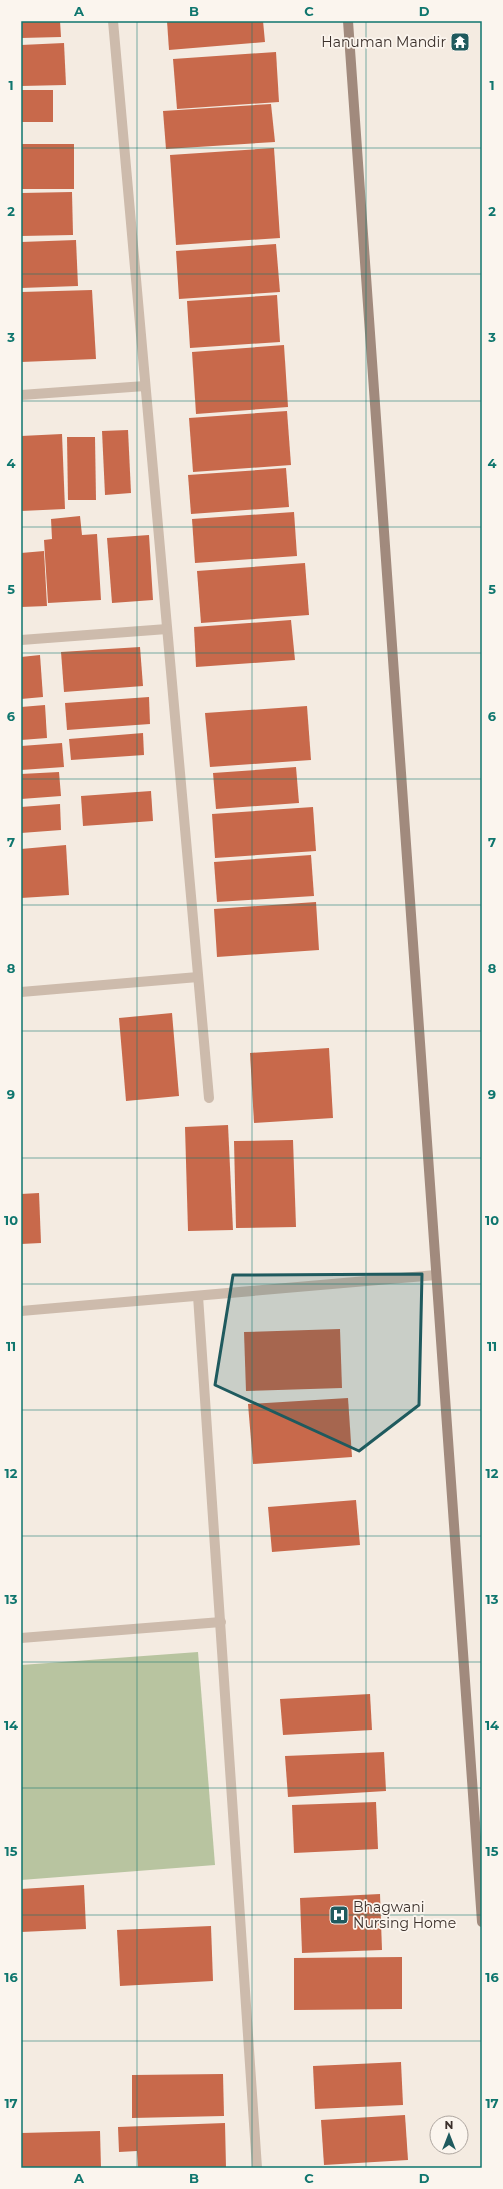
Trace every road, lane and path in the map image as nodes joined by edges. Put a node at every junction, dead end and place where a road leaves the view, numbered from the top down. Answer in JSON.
{"nodes":[{"id":1,"x":113,"y":21,"type":"edge"},
{"id":2,"x":348,"y":21,"type":"edge"},
{"id":3,"x":145,"y":386,"type":"junction"},
{"id":4,"x":21,"y":395,"type":"edge"},
{"id":5,"x":167,"y":629,"type":"junction"},
{"id":6,"x":21,"y":640,"type":"edge"},
{"id":7,"x":198,"y":977,"type":"junction"},
{"id":8,"x":21,"y":992,"type":"edge"},
{"id":9,"x":209,"y":1098,"type":"dead end"},
{"id":10,"x":436,"y":1275,"type":"junction"},
{"id":11,"x":198,"y":1296,"type":"junction"},
{"id":12,"x":21,"y":1311,"type":"edge"},
{"id":13,"x":220,"y":1622,"type":"junction"},
{"id":14,"x":21,"y":1638,"type":"edge"},
{"id":15,"x":482,"y":1922,"type":"edge"},
{"id":16,"x":257,"y":2168,"type":"edge"}],
"edges":[{"from":1,"to":3,"type":"street"},
{"from":2,"to":10,"type":"street"},
{"from":3,"to":4,"type":"street"},
{"from":3,"to":5,"type":"street"},
{"from":5,"to":6,"type":"street"},
{"from":5,"to":7,"type":"street"},
{"from":7,"to":8,"type":"street"},
{"from":7,"to":9,"type":"street"},
{"from":10,"to":11,"type":"street"},
{"from":10,"to":15,"type":"street"},
{"from":11,"to":12,"type":"street"},
{"from":11,"to":13,"type":"street"},
{"from":13,"to":14,"type":"street"},
{"from":13,"to":16,"type":"street"}]}
